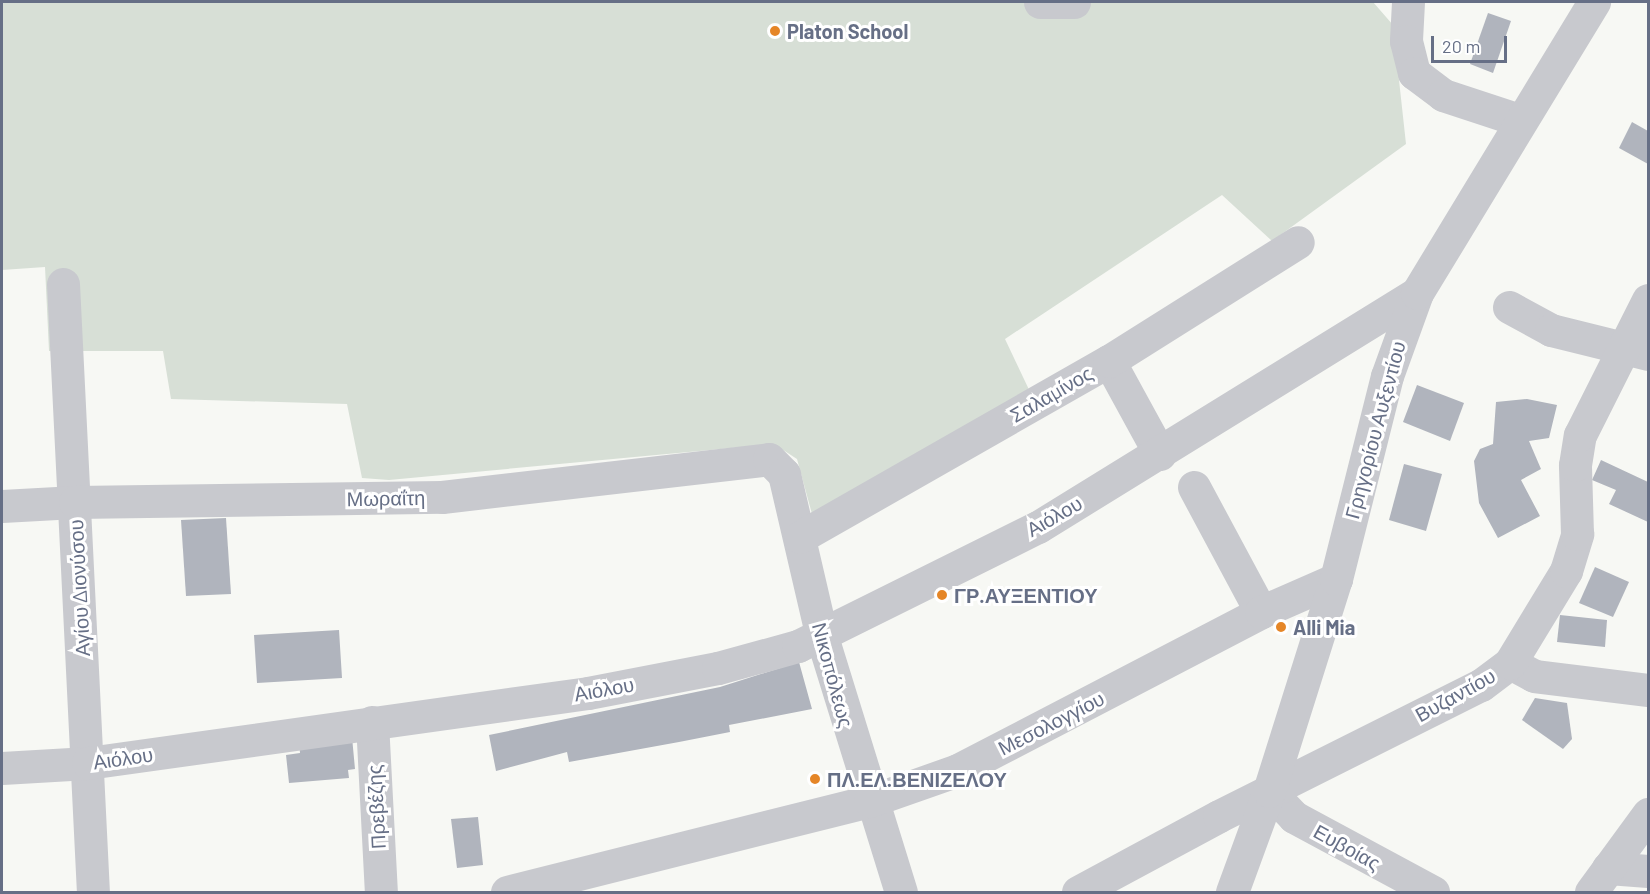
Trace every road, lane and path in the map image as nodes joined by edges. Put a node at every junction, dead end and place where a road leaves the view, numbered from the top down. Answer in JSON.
{"nodes":[{"id":1,"x":1041,"y":2,"type":"edge"},
{"id":2,"x":1074,"y":2,"type":"edge"},
{"id":3,"x":1408,"y":2,"type":"edge"},
{"id":4,"x":1594,"y":2,"type":"edge"},
{"id":5,"x":1519,"y":120,"type":"junction"},
{"id":6,"x":1298,"y":242,"type":"dead end"},
{"id":7,"x":63,"y":284,"type":"dead end"},
{"id":8,"x":1417,"y":293,"type":"junction"},
{"id":9,"x":1648,"y":300,"type":"edge"},
{"id":10,"x":1509,"y":307,"type":"dead end"},
{"id":11,"x":1636,"y":351,"type":"edge"},
{"id":12,"x":1108,"y":362,"type":"junction"},
{"id":13,"x":1160,"y":454,"type":"junction"},
{"id":14,"x":769,"y":459,"type":"joint"},
{"id":15,"x":1194,"y":487,"type":"dead end"},
{"id":16,"x":75,"y":501,"type":"junction"},
{"id":17,"x":2,"y":506,"type":"edge"},
{"id":18,"x":800,"y":537,"type":"junction"},
{"id":19,"x":1336,"y":579,"type":"junction"},
{"id":20,"x":1261,"y":612,"type":"junction"},
{"id":21,"x":822,"y":637,"type":"junction"},
{"id":22,"x":1510,"y":663,"type":"junction"},
{"id":23,"x":1648,"y":690,"type":"edge"},
{"id":24,"x":372,"y":722,"type":"junction"},
{"id":25,"x":88,"y":763,"type":"junction"},
{"id":26,"x":2,"y":768,"type":"edge"},
{"id":27,"x":1269,"y":791,"type":"junction"},
{"id":28,"x":870,"y":801,"type":"junction"},
{"id":29,"x":1648,"y":814,"type":"edge"},
{"id":30,"x":1648,"y":871,"type":"edge"},
{"id":31,"x":1600,"y":880,"type":"edge"},
{"id":32,"x":93,"y":892,"type":"edge"},
{"id":33,"x":381,"y":892,"type":"edge"},
{"id":34,"x":507,"y":892,"type":"edge"},
{"id":35,"x":901,"y":892,"type":"edge"},
{"id":36,"x":1078,"y":892,"type":"edge"},
{"id":37,"x":1232,"y":892,"type":"edge"},
{"id":38,"x":1433,"y":892,"type":"edge"}],
"edges":[{"from":1,"to":2,"type":"street"},
{"from":3,"to":5,"type":"street"},
{"from":4,"to":5,"type":"street","name":"Γρηγορίου Αυξεντίου"},
{"from":5,"to":8,"type":"street","name":"Γρηγορίου Αυξεντίου"},
{"from":6,"to":12,"type":"street","name":"Σαλαμίνος"},
{"from":7,"to":16,"type":"street","name":"Αγίου Διονύσου"},
{"from":8,"to":13,"type":"street","name":"Αιόλου"},
{"from":8,"to":19,"type":"street","name":"Γρηγορίου Αυξεντίου"},
{"from":9,"to":11,"type":"street","name":"Βυζαντίου"},
{"from":10,"to":11,"type":"street"},
{"from":11,"to":22,"type":"street","name":"Βυζαντίου"},
{"from":12,"to":13,"type":"street"},
{"from":12,"to":18,"type":"street","name":"Σαλαμίνος"},
{"from":13,"to":21,"type":"street","name":"Αιόλου"},
{"from":14,"to":16,"type":"street","name":"Μωραΐτη"},
{"from":14,"to":18,"type":"street","name":"Νικοπόλεως"},
{"from":15,"to":20,"type":"street"},
{"from":16,"to":17,"type":"street","name":"Μωραΐτη"},
{"from":16,"to":25,"type":"street","name":"Αγίου Διονύσου"},
{"from":18,"to":21,"type":"street","name":"Νικοπόλεως"},
{"from":19,"to":20,"type":"street","name":"Μεσολογγίου"},
{"from":19,"to":27,"type":"street","name":"Γρηγορίου Αυξεντίου"},
{"from":20,"to":28,"type":"street","name":"Μεσολογγίου"},
{"from":21,"to":24,"type":"street","name":"Αιόλου"},
{"from":21,"to":28,"type":"street","name":"Νικοπόλεως"},
{"from":22,"to":23,"type":"street"},
{"from":22,"to":27,"type":"street","name":"Βυζαντίου"},
{"from":24,"to":25,"type":"street","name":"Αιόλου"},
{"from":24,"to":33,"type":"street","name":"Πρεβέζης"},
{"from":25,"to":26,"type":"street","name":"Αιόλου"},
{"from":25,"to":32,"type":"street","name":"Αγίου Διονύσου"},
{"from":27,"to":36,"type":"street","name":"Βυζαντίου"},
{"from":27,"to":37,"type":"street","name":"Γρηγορίου Αυξεντίου"},
{"from":27,"to":38,"type":"street","name":"Ευβοίας"},
{"from":28,"to":34,"type":"street","name":"Μεσολογγίου"},
{"from":28,"to":35,"type":"street","name":"Νικοπόλεως"},
{"from":29,"to":31,"type":"street"},
{"from":30,"to":31,"type":"street"}]}
